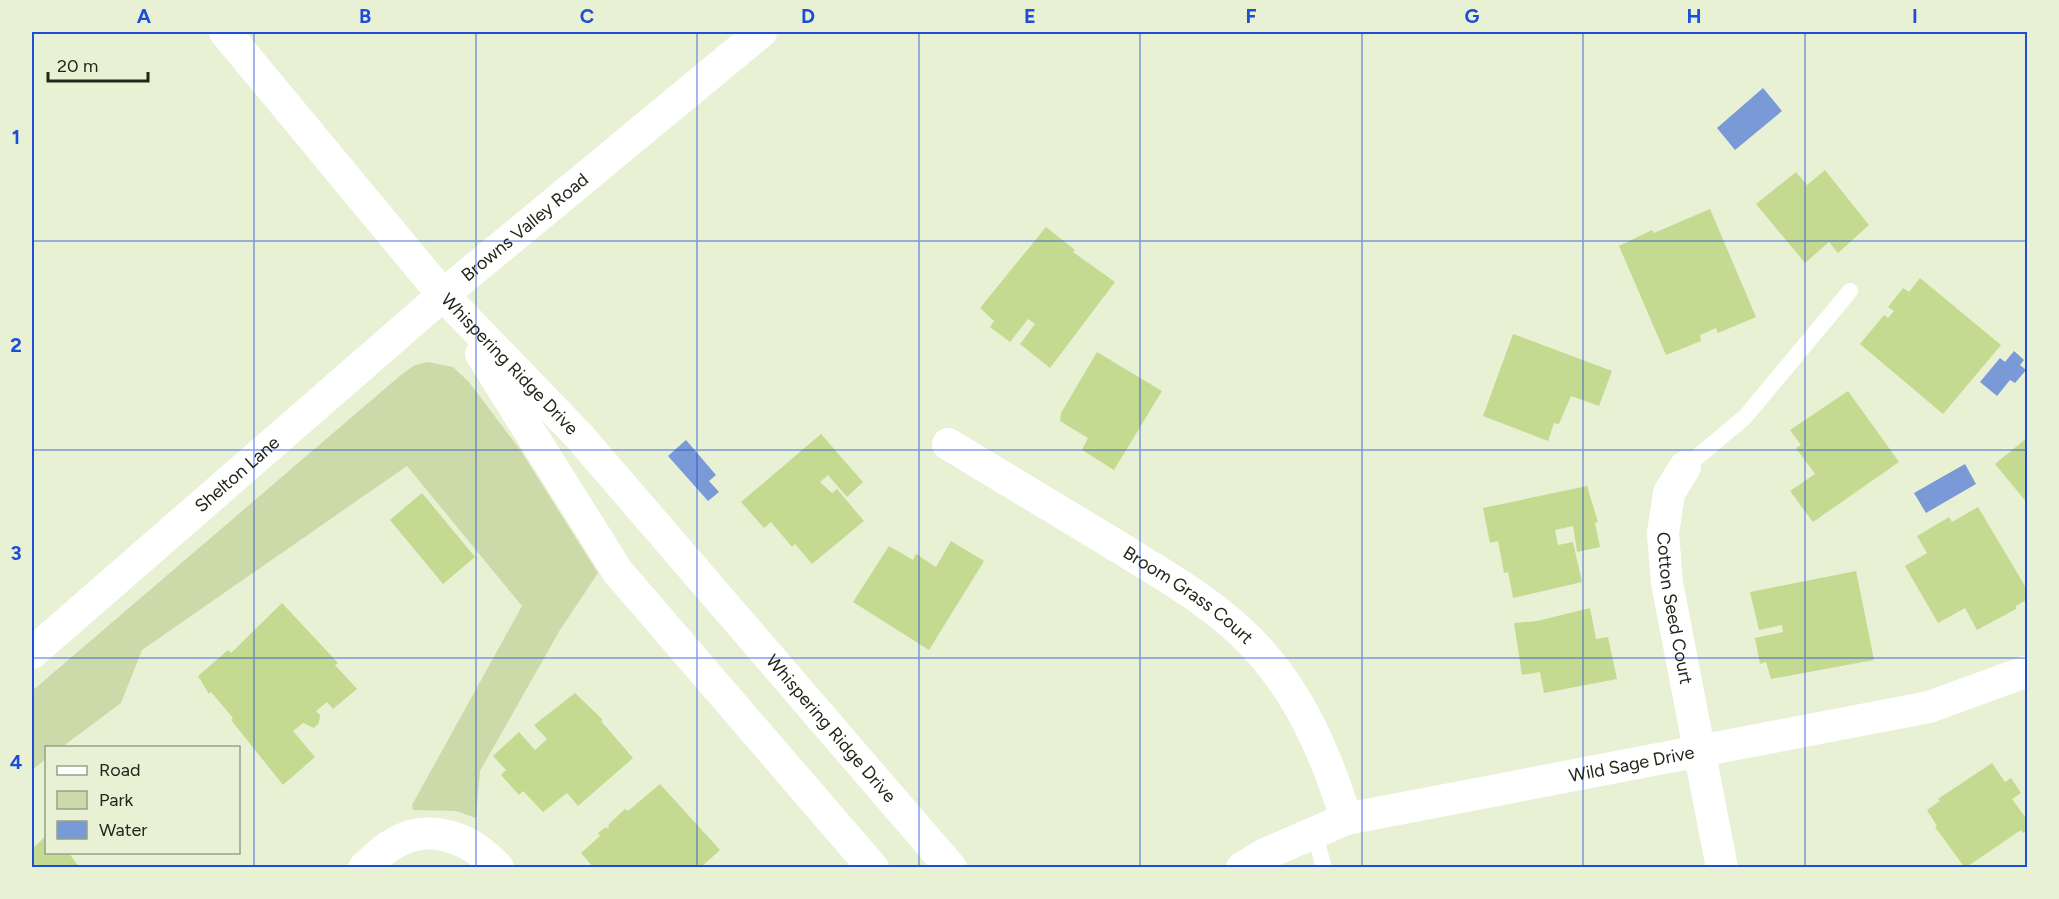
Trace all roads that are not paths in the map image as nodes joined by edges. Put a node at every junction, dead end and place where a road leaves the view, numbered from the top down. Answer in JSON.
{"nodes":[{"id":1,"x":225,"y":32,"type":"edge"},
{"id":2,"x":761,"y":32,"type":"edge"},
{"id":3,"x":1850,"y":291,"type":"dead end"},
{"id":4,"x":443,"y":296,"type":"junction"},
{"id":5,"x":948,"y":444,"type":"dead end"},
{"id":6,"x":1684,"y":466,"type":"joint"},
{"id":7,"x":32,"y":653,"type":"edge"},
{"id":8,"x":2028,"y":671,"type":"edge"},
{"id":9,"x":1700,"y":752,"type":"junction"},
{"id":10,"x":1346,"y":819,"type":"junction"},
{"id":11,"x":1314,"y":831,"type":"junction"},
{"id":12,"x":364,"y":867,"type":"edge"},
{"id":13,"x":498,"y":867,"type":"edge"},
{"id":14,"x":873,"y":867,"type":"edge"},
{"id":15,"x":951,"y":867,"type":"edge"},
{"id":16,"x":1242,"y":867,"type":"edge"},
{"id":17,"x":1324,"y":867,"type":"edge"},
{"id":18,"x":1722,"y":867,"type":"edge"}],
"edges":[{"from":1,"to":4,"type":"street"},
{"from":2,"to":4,"type":"street","name":"Browns Valley Road"},
{"from":3,"to":6,"type":"lane"},
{"from":4,"to":7,"type":"street","name":"Shelton Lane"},
{"from":4,"to":14,"type":"street","name":"Whispering Ridge Drive"},
{"from":4,"to":15,"type":"street","name":"Whispering Ridge Drive"},
{"from":5,"to":10,"type":"street","name":"Broom Grass Court"},
{"from":6,"to":9,"type":"street","name":"Cotton Seed Court"},
{"from":8,"to":9,"type":"street","name":"Wild Sage Drive"},
{"from":9,"to":10,"type":"street","name":"Wild Sage Drive"},
{"from":9,"to":18,"type":"street","name":"Cotton Seed Court"},
{"from":10,"to":11,"type":"street","name":"Wild Sage Drive"},
{"from":11,"to":16,"type":"street","name":"Wild Sage Drive"},
{"from":11,"to":17,"type":"lane"},
{"from":12,"to":13,"type":"street"}]}
